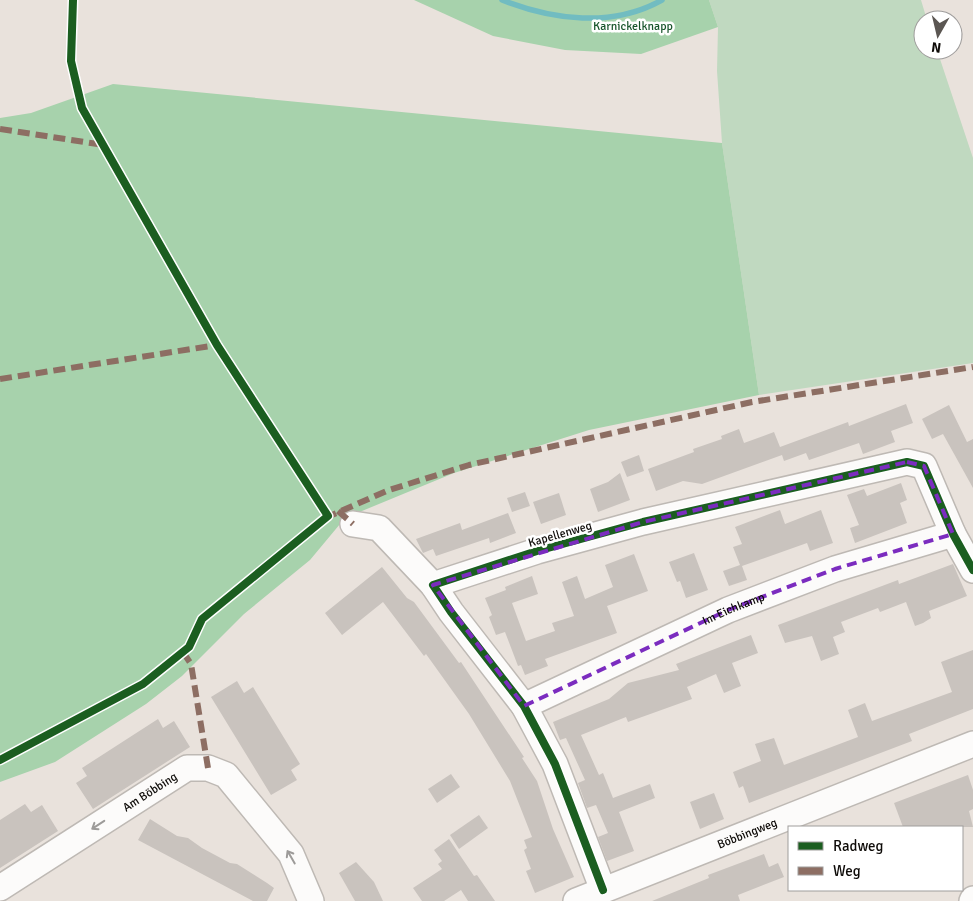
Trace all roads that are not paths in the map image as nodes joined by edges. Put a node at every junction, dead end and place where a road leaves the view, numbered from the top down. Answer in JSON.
{"nodes":[{"id":1,"x":353,"y":524,"type":"dead end"},
{"id":2,"x":953,"y":534,"type":"junction"},
{"id":3,"x":973,"y":570,"type":"edge"},
{"id":4,"x":433,"y":585,"type":"junction"},
{"id":5,"x":524,"y":706,"type":"junction"},
{"id":6,"x":973,"y":744,"type":"edge"},
{"id":7,"x":0,"y":888,"type":"edge"},
{"id":8,"x":602,"y":890,"type":"junction"},
{"id":9,"x":311,"y":901,"type":"edge"},
{"id":10,"x":576,"y":901,"type":"edge"}],
"edges":[{"from":1,"to":4,"type":"street"},
{"from":2,"to":3,"type":"street","name":"Kapellenweg"},
{"from":2,"to":4,"type":"street","name":"Kapellenweg"},
{"from":2,"to":5,"type":"street","name":"Im Eichkamp"},
{"from":4,"to":5,"type":"street"},
{"from":5,"to":8,"type":"street"},
{"from":6,"to":8,"type":"street","name":"Böbbingweg"},
{"from":9,"to":7,"type":"street","name":"Am Böbbing","one_way":true},
{"from":8,"to":10,"type":"street","name":"Böbbingweg"}]}
